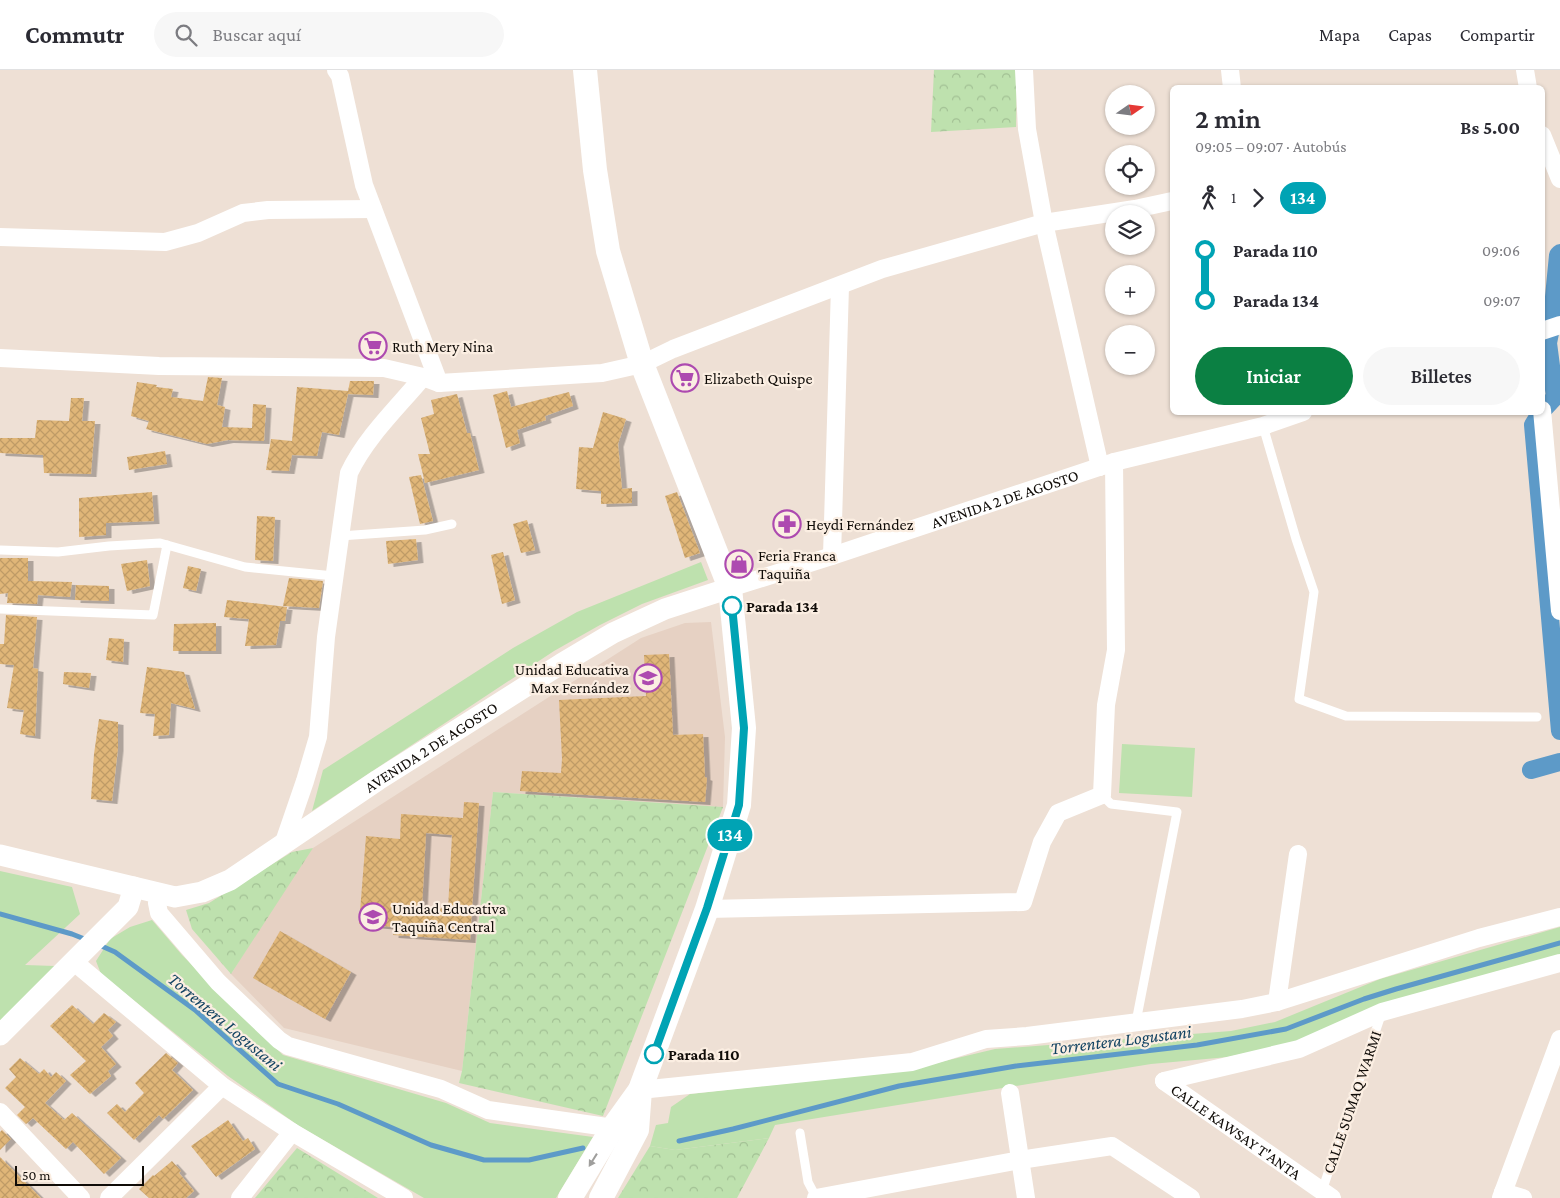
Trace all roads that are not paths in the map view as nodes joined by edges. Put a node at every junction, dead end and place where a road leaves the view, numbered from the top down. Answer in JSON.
{"nodes":[{"id":1,"x":336,"y":70,"type":"edge"},
{"id":2,"x":585,"y":70,"type":"edge"},
{"id":3,"x":1024,"y":70,"type":"edge"},
{"id":4,"x":1230,"y":70,"type":"edge"},
{"id":5,"x":1525,"y":70,"type":"edge"},
{"id":6,"x":1232,"y":85,"type":"edge"},
{"id":7,"x":1528,"y":85,"type":"edge"},
{"id":8,"x":1545,"y":142,"type":"edge"},
{"id":9,"x":1560,"y":179,"type":"edge"},
{"id":10,"x":1170,"y":201,"type":"edge"},
{"id":11,"x":373,"y":209,"type":"junction"},
{"id":12,"x":1044,"y":223,"type":"junction"},
{"id":13,"x":0,"y":237,"type":"edge"},
{"id":14,"x":840,"y":286,"type":"junction"},
{"id":15,"x":1560,"y":325,"type":"edge"},
{"id":16,"x":1545,"y":330,"type":"edge"},
{"id":17,"x":0,"y":358,"type":"edge"},
{"id":18,"x":642,"y":364,"type":"junction"},
{"id":19,"x":431,"y":380,"type":"junction"},
{"id":20,"x":1295,"y":415,"type":"edge"},
{"id":21,"x":1542,"y":415,"type":"edge"},
{"id":22,"x":1264,"y":426,"type":"junction"},
{"id":23,"x":1107,"y":464,"type":"junction"},
{"id":24,"x":452,"y":524,"type":"dead end"},
{"id":25,"x":340,"y":536,"type":"junction"},
{"id":26,"x":167,"y":545,"type":"junction"},
{"id":27,"x":0,"y":550,"type":"edge"},
{"id":28,"x":832,"y":556,"type":"junction"},
{"id":29,"x":334,"y":576,"type":"junction"},
{"id":30,"x":730,"y":588,"type":"junction"},
{"id":31,"x":0,"y":609,"type":"edge"},
{"id":32,"x":1560,"y":611,"type":"edge"},
{"id":33,"x":1537,"y":717,"type":"dead end"},
{"id":34,"x":1102,"y":796,"type":"junction"},
{"id":35,"x":283,"y":845,"type":"junction"},
{"id":36,"x":1298,"y":854,"type":"dead end"},
{"id":37,"x":0,"y":855,"type":"edge"},
{"id":38,"x":134,"y":887,"type":"junction"},
{"id":39,"x":160,"y":893,"type":"junction"},
{"id":40,"x":707,"y":908,"type":"junction"},
{"id":41,"x":1560,"y":917,"type":"edge"},
{"id":42,"x":85,"y":948,"type":"junction"},
{"id":43,"x":1560,"y":963,"type":"edge"},
{"id":44,"x":1278,"y":1002,"type":"junction"},
{"id":45,"x":1382,"y":1012,"type":"junction"},
{"id":46,"x":1136,"y":1022,"type":"junction"},
{"id":47,"x":0,"y":1035,"type":"edge"},
{"id":48,"x":1558,"y":1048,"type":"edge"},
{"id":49,"x":222,"y":1086,"type":"junction"},
{"id":50,"x":640,"y":1090,"type":"junction"},
{"id":51,"x":1010,"y":1093,"type":"dead end"},
{"id":52,"x":0,"y":1112,"type":"edge"},
{"id":53,"x":612,"y":1129,"type":"junction"},
{"id":54,"x":637,"y":1130,"type":"junction"},
{"id":55,"x":292,"y":1132,"type":"junction"},
{"id":56,"x":800,"y":1133,"type":"dead end"},
{"id":57,"x":1020,"y":1160,"type":"junction"},
{"id":58,"x":1327,"y":1195,"type":"edge"},
{"id":59,"x":1502,"y":1195,"type":"edge"},
{"id":60,"x":399,"y":1197,"type":"edge"},
{"id":61,"x":81,"y":1198,"type":"edge"},
{"id":62,"x":109,"y":1198,"type":"edge"},
{"id":63,"x":240,"y":1198,"type":"edge"},
{"id":64,"x":570,"y":1198,"type":"edge"},
{"id":65,"x":601,"y":1198,"type":"edge"},
{"id":66,"x":816,"y":1198,"type":"edge"},
{"id":67,"x":1026,"y":1198,"type":"edge"},
{"id":68,"x":1191,"y":1198,"type":"edge"},
{"id":69,"x":1523,"y":1198,"type":"edge"}],
"edges":[{"from":1,"to":11,"type":"street"},
{"from":2,"to":18,"type":"main road"},
{"from":3,"to":12,"type":"street"},
{"from":4,"to":6,"type":"street"},
{"from":5,"to":7,"type":"street"},
{"from":8,"to":9,"type":"street"},
{"from":10,"to":12,"type":"street"},
{"from":11,"to":13,"type":"street"},
{"from":11,"to":19,"type":"street"},
{"from":12,"to":14,"type":"street"},
{"from":12,"to":23,"type":"street"},
{"from":14,"to":18,"type":"street"},
{"from":14,"to":28,"type":"street"},
{"from":15,"to":16,"type":"street"},
{"from":17,"to":19,"type":"street"},
{"from":18,"to":19,"type":"street"},
{"from":18,"to":30,"type":"main road"},
{"from":19,"to":25,"type":"street"},
{"from":20,"to":22,"type":"street","name":"AVENIDA 2 DE AGOSTO"},
{"from":21,"to":32,"type":"street"},
{"from":22,"to":23,"type":"street","name":"AVENIDA 2 DE AGOSTO"},
{"from":22,"to":33,"type":"lane"},
{"from":23,"to":28,"type":"street","name":"AVENIDA 2 DE AGOSTO"},
{"from":23,"to":34,"type":"street"},
{"from":24,"to":25,"type":"lane"},
{"from":25,"to":29,"type":"street"},
{"from":26,"to":27,"type":"lane"},
{"from":26,"to":29,"type":"lane"},
{"from":26,"to":31,"type":"lane"},
{"from":28,"to":30,"type":"street","name":"AVENIDA 2 DE AGOSTO"},
{"from":29,"to":35,"type":"street"},
{"from":30,"to":35,"type":"street","name":"AVENIDA 2 DE AGOSTO"},
{"from":30,"to":40,"type":"main road"},
{"from":34,"to":40,"type":"street"},
{"from":34,"to":46,"type":"lane"},
{"from":35,"to":39,"type":"street","name":"AVENIDA 2 DE AGOSTO"},
{"from":36,"to":44,"type":"street"},
{"from":37,"to":38,"type":"street","name":"AVENIDA 2 DE AGOSTO"},
{"from":38,"to":39,"type":"street","name":"AVENIDA 2 DE AGOSTO"},
{"from":38,"to":42,"type":"street"},
{"from":39,"to":53,"type":"street"},
{"from":40,"to":50,"type":"main road"},
{"from":41,"to":44,"type":"street"},
{"from":42,"to":47,"type":"street"},
{"from":42,"to":49,"type":"street"},
{"from":43,"to":45,"type":"street"},
{"from":44,"to":46,"type":"street"},
{"from":45,"to":58,"type":"lane","name":"CALLE SUMAQ WARMI"},
{"from":45,"to":58,"type":"street","name":"CALLE KAWSAY T'ANTA"},
{"from":46,"to":50,"type":"street"},
{"from":48,"to":59,"type":"street"},
{"from":49,"to":55,"type":"street"},
{"from":49,"to":62,"type":"street"},
{"from":50,"to":53,"type":"main road"},
{"from":50,"to":54,"type":"main road"},
{"from":51,"to":57,"type":"street"},
{"from":52,"to":61,"type":"street"},
{"from":53,"to":54,"type":"street"},
{"from":53,"to":64,"type":"main road","one_way":true},
{"from":54,"to":65,"type":"main road"},
{"from":55,"to":60,"type":"street"},
{"from":55,"to":63,"type":"street"},
{"from":56,"to":66,"type":"lane"},
{"from":57,"to":66,"type":"street"},
{"from":57,"to":67,"type":"street"},
{"from":57,"to":68,"type":"street"},
{"from":59,"to":69,"type":"street"}]}
